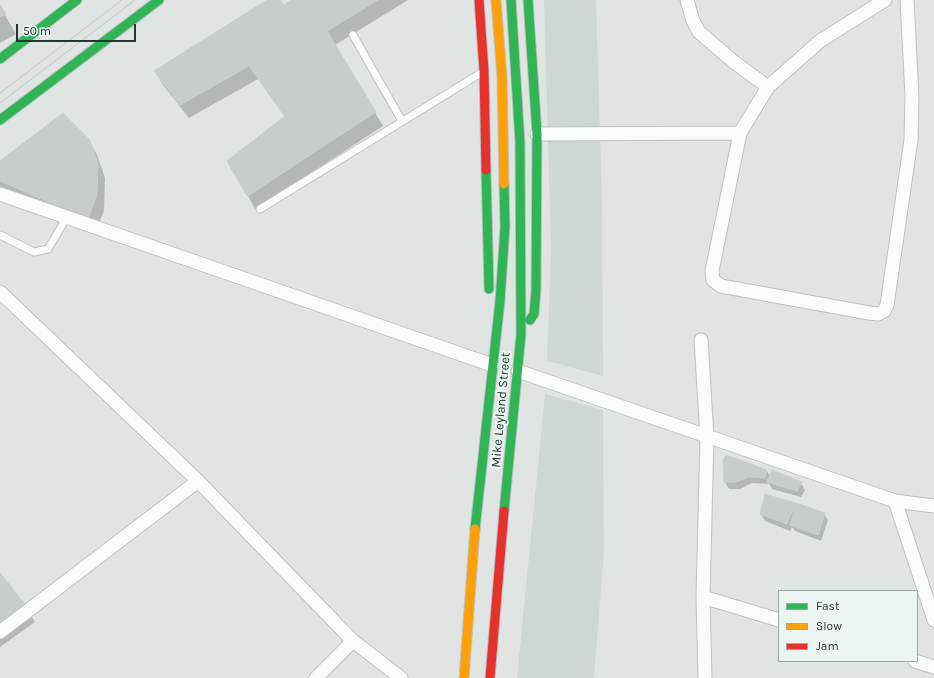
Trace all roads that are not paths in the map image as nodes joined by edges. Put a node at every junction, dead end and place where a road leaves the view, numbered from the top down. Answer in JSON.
{"nodes":[{"id":1,"x":77,"y":0,"type":"edge"},
{"id":2,"x":159,"y":0,"type":"edge"},
{"id":3,"x":480,"y":0,"type":"edge"},
{"id":4,"x":496,"y":0,"type":"edge"},
{"id":5,"x":512,"y":0,"type":"edge"},
{"id":6,"x":528,"y":0,"type":"edge"},
{"id":7,"x":687,"y":0,"type":"edge"},
{"id":8,"x":885,"y":0,"type":"edge"},
{"id":9,"x":907,"y":0,"type":"edge"},
{"id":10,"x":353,"y":35,"type":"dead end"},
{"id":11,"x":0,"y":59,"type":"edge"},
{"id":12,"x":484,"y":71,"type":"junction"},
{"id":13,"x":768,"y":87,"type":"junction"},
{"id":14,"x":0,"y":120,"type":"edge"},
{"id":15,"x":402,"y":121,"type":"junction"},
{"id":16,"x":740,"y":133,"type":"junction"},
{"id":17,"x":537,"y":134,"type":"junction"},
{"id":18,"x":0,"y":194,"type":"edge"},
{"id":19,"x":260,"y":209,"type":"dead end"},
{"id":20,"x":67,"y":217,"type":"junction"},
{"id":21,"x":0,"y":235,"type":"edge"},
{"id":22,"x":0,"y":292,"type":"edge"},
{"id":23,"x":521,"y":334,"type":"junction"},
{"id":24,"x":495,"y":339,"type":"junction"},
{"id":25,"x":701,"y":340,"type":"dead end"},
{"id":26,"x":492,"y":365,"type":"junction"},
{"id":27,"x":518,"y":371,"type":"junction"},
{"id":28,"x":707,"y":437,"type":"junction"},
{"id":29,"x":198,"y":481,"type":"junction"},
{"id":30,"x":895,"y":501,"type":"junction"},
{"id":31,"x":934,"y":506,"type":"edge"},
{"id":32,"x":703,"y":597,"type":"junction"},
{"id":33,"x":778,"y":620,"type":"edge"},
{"id":34,"x":934,"y":620,"type":"edge"},
{"id":35,"x":467,"y":627,"type":"junction"},
{"id":36,"x":486,"y":629,"type":"junction"},
{"id":37,"x":0,"y":632,"type":"edge"},
{"id":38,"x":354,"y":641,"type":"junction"},
{"id":39,"x":918,"y":662,"type":"edge"},
{"id":40,"x":934,"y":667,"type":"edge"},
{"id":41,"x":316,"y":678,"type":"edge"},
{"id":42,"x":401,"y":678,"type":"edge"},
{"id":43,"x":464,"y":678,"type":"edge"},
{"id":44,"x":490,"y":678,"type":"edge"},
{"id":45,"x":705,"y":678,"type":"edge"}],
"edges":[{"from":1,"to":11,"type":"main road"},
{"from":2,"to":14,"type":"main road"},
{"from":3,"to":12,"type":"main road"},
{"from":4,"to":24,"type":"main road","name":"Mike Leyland Street"},
{"from":5,"to":23,"type":"main road","name":"Mike Leyland Street"},
{"from":6,"to":17,"type":"main road"},
{"from":7,"to":13,"type":"street"},
{"from":8,"to":13,"type":"street"},
{"from":9,"to":16,"type":"street"},
{"from":10,"to":15,"type":"lane"},
{"from":12,"to":15,"type":"lane"},
{"from":12,"to":24,"type":"main road"},
{"from":13,"to":16,"type":"street"},
{"from":15,"to":19,"type":"lane"},
{"from":16,"to":17,"type":"street"},
{"from":17,"to":23,"type":"main road"},
{"from":18,"to":20,"type":"street"},
{"from":20,"to":21,"type":"lane"},
{"from":20,"to":26,"type":"street"},
{"from":22,"to":29,"type":"street"},
{"from":23,"to":27,"type":"main road","name":"Mike Leyland Street"},
{"from":24,"to":26,"type":"main road","name":"Mike Leyland Street"},
{"from":25,"to":28,"type":"street"},
{"from":26,"to":35,"type":"main road","name":"Mike Leyland Street"},
{"from":27,"to":28,"type":"street"},
{"from":27,"to":36,"type":"main road","name":"Mike Leyland Street"},
{"from":28,"to":30,"type":"street"},
{"from":28,"to":32,"type":"street"},
{"from":29,"to":37,"type":"street"},
{"from":29,"to":38,"type":"street"},
{"from":30,"to":31,"type":"street"},
{"from":30,"to":34,"type":"street"},
{"from":32,"to":33,"type":"street"},
{"from":32,"to":45,"type":"street"},
{"from":35,"to":36,"type":"main road"},
{"from":35,"to":43,"type":"main road","name":"Mike Leyland Street"},
{"from":36,"to":44,"type":"main road","name":"Mike Leyland Street"},
{"from":38,"to":41,"type":"street"},
{"from":38,"to":42,"type":"street"},
{"from":39,"to":40,"type":"street"}]}
